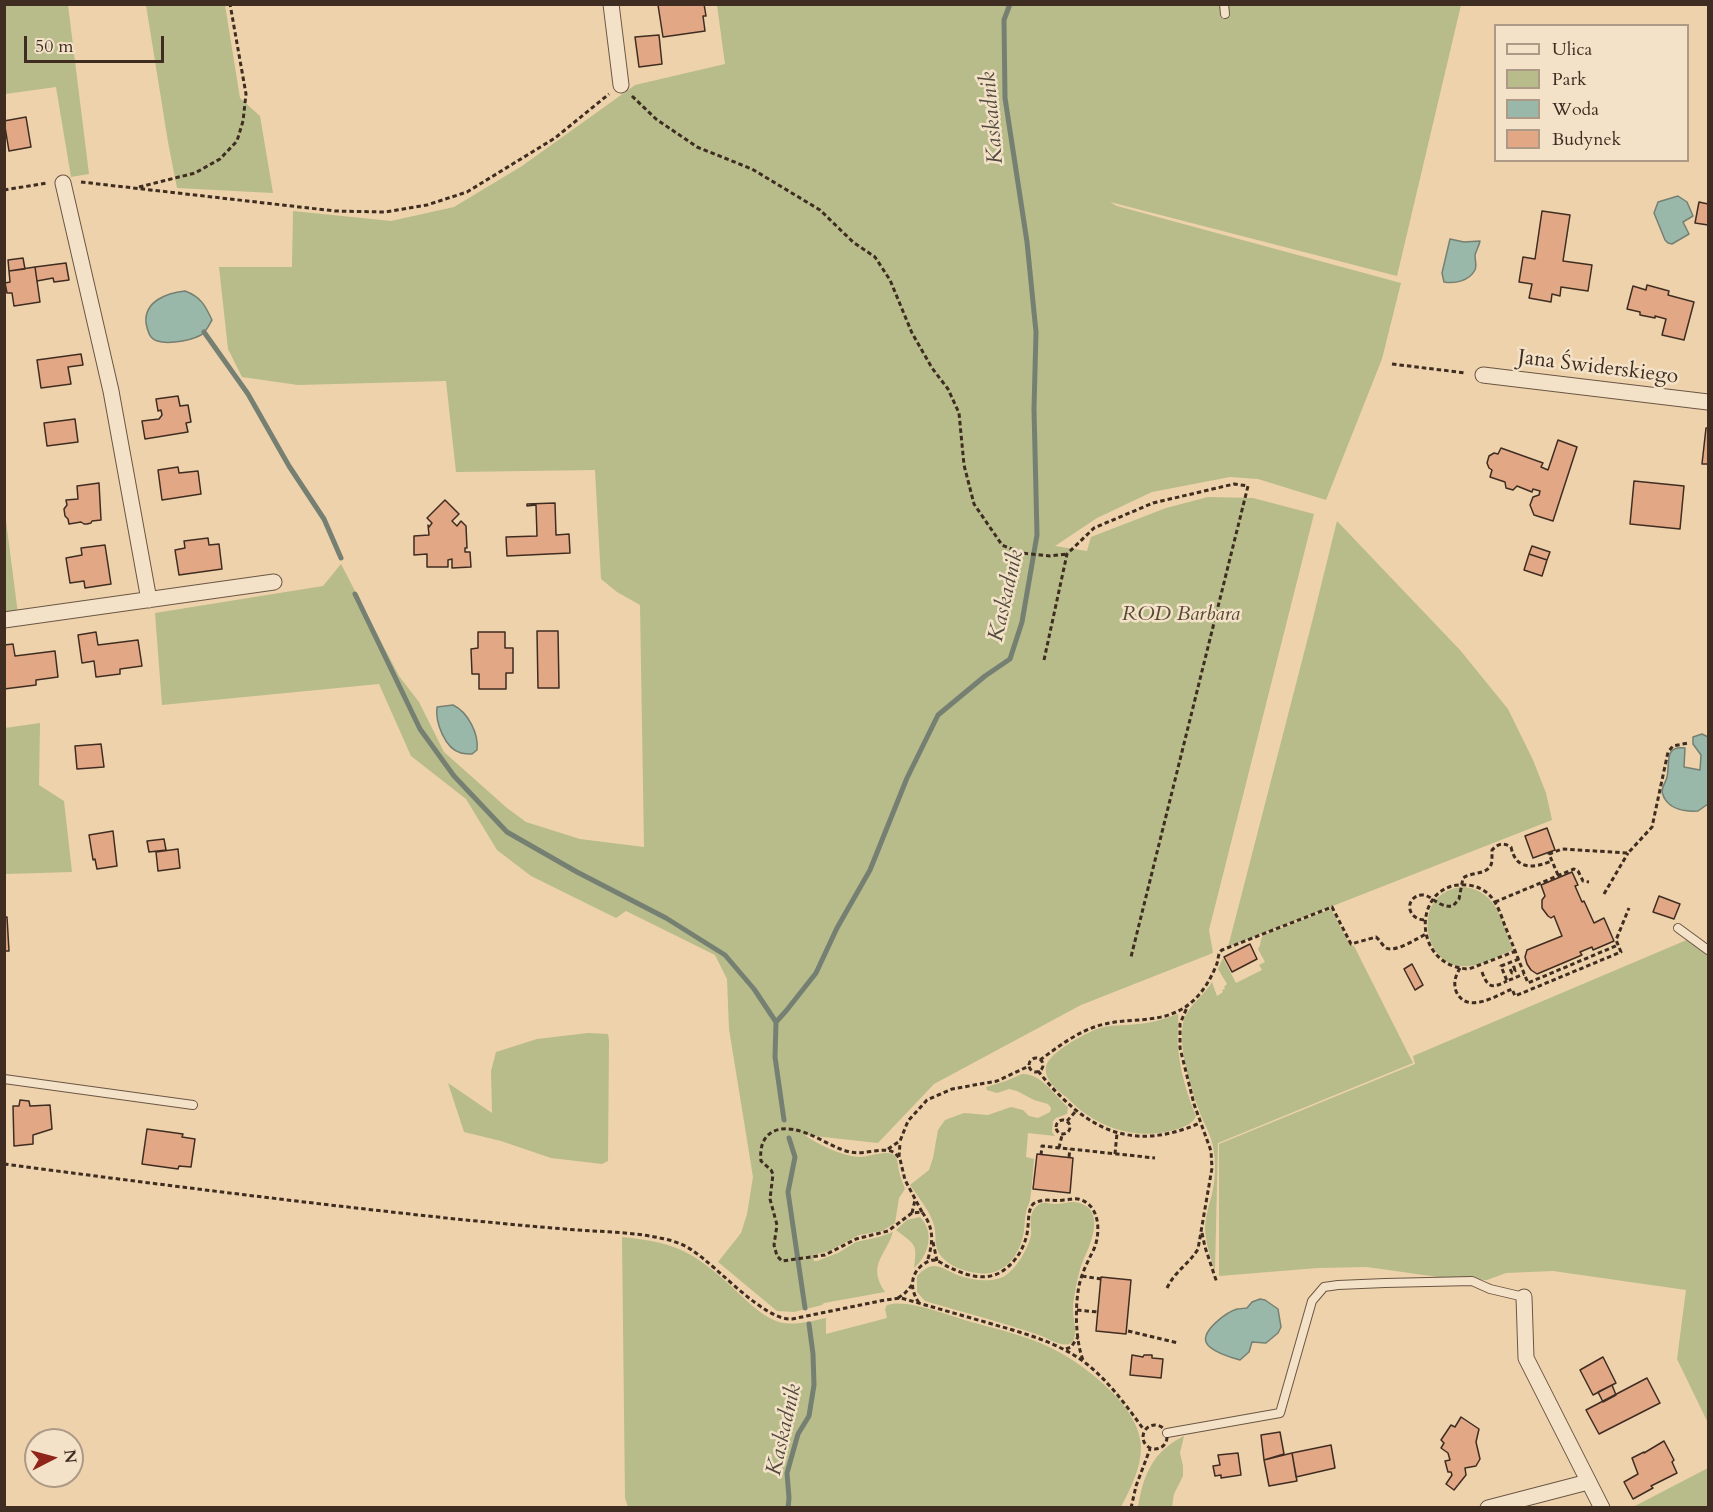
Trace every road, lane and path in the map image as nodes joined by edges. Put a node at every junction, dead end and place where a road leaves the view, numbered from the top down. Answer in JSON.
{"nodes":[{"id":1,"x":230,"y":4,"type":"edge"},
{"id":2,"x":611,"y":4,"type":"edge"},
{"id":3,"x":1224,"y":4,"type":"edge"},
{"id":4,"x":1224,"y":14,"type":"dead end"},
{"id":5,"x":621,"y":85,"type":"junction"},
{"id":6,"x":63,"y":183,"type":"junction"},
{"id":7,"x":137,"y":188,"type":"junction"},
{"id":8,"x":4,"y":190,"type":"edge"},
{"id":9,"x":1392,"y":364,"type":"dead end"},
{"id":10,"x":1483,"y":375,"type":"joint"},
{"id":11,"x":1708,"y":402,"type":"edge"},
{"id":12,"x":1067,"y":554,"type":"junction"},
{"id":13,"x":274,"y":582,"type":"dead end"},
{"id":14,"x":149,"y":600,"type":"junction"},
{"id":15,"x":4,"y":620,"type":"edge"},
{"id":16,"x":1044,"y":660,"type":"dead end"},
{"id":17,"x":1688,"y":743,"type":"dead end"},
{"id":18,"x":1628,"y":853,"type":"junction"},
{"id":19,"x":1552,"y":861,"type":"junction"},
{"id":20,"x":1558,"y":875,"type":"junction"},
{"id":21,"x":1589,"y":882,"type":"dead end"},
{"id":22,"x":1462,"y":885,"type":"junction"},
{"id":23,"x":1604,"y":894,"type":"dead end"},
{"id":24,"x":1433,"y":900,"type":"junction"},
{"id":25,"x":1495,"y":902,"type":"junction"},
{"id":26,"x":1629,"y":908,"type":"dead end"},
{"id":27,"x":1425,"y":920,"type":"junction"},
{"id":28,"x":1677,"y":928,"type":"dead end"},
{"id":29,"x":1426,"y":934,"type":"junction"},
{"id":30,"x":1618,"y":945,"type":"junction"},
{"id":31,"x":1708,"y":950,"type":"edge"},
{"id":32,"x":1516,"y":951,"type":"junction"},
{"id":33,"x":1131,"y":957,"type":"dead end"},
{"id":34,"x":1519,"y":959,"type":"junction"},
{"id":35,"x":1510,"y":963,"type":"junction"},
{"id":36,"x":1522,"y":966,"type":"junction"},
{"id":37,"x":1460,"y":968,"type":"junction"},
{"id":38,"x":1513,"y":970,"type":"junction"},
{"id":39,"x":1482,"y":972,"type":"dead end"},
{"id":40,"x":1524,"y":974,"type":"junction"},
{"id":41,"x":1516,"y":978,"type":"junction"},
{"id":42,"x":1508,"y":981,"type":"junction"},
{"id":43,"x":1189,"y":1004,"type":"junction"},
{"id":44,"x":1040,"y":1060,"type":"junction"},
{"id":45,"x":1029,"y":1066,"type":"junction"},
{"id":46,"x":1038,"y":1071,"type":"junction"},
{"id":47,"x":4,"y":1079,"type":"edge"},
{"id":48,"x":193,"y":1105,"type":"dead end"},
{"id":49,"x":1076,"y":1111,"type":"junction"},
{"id":50,"x":1067,"y":1121,"type":"junction"},
{"id":51,"x":1201,"y":1123,"type":"junction"},
{"id":52,"x":1117,"y":1133,"type":"junction"},
{"id":53,"x":1062,"y":1134,"type":"junction"},
{"id":54,"x":900,"y":1141,"type":"junction"},
{"id":55,"x":1059,"y":1148,"type":"junction"},
{"id":56,"x":1070,"y":1149,"type":"junction"},
{"id":57,"x":887,"y":1150,"type":"junction"},
{"id":58,"x":1115,"y":1154,"type":"junction"},
{"id":59,"x":1041,"y":1155,"type":"dead end"},
{"id":60,"x":1069,"y":1157,"type":"dead end"},
{"id":61,"x":1155,"y":1158,"type":"dead end"},
{"id":62,"x":900,"y":1159,"type":"junction"},
{"id":63,"x":4,"y":1164,"type":"edge"},
{"id":64,"x":915,"y":1199,"type":"junction"},
{"id":65,"x":922,"y":1212,"type":"junction"},
{"id":66,"x":912,"y":1213,"type":"junction"},
{"id":67,"x":1202,"y":1232,"type":"junction"},
{"id":68,"x":933,"y":1240,"type":"junction"},
{"id":69,"x":937,"y":1261,"type":"junction"},
{"id":70,"x":927,"y":1262,"type":"junction"},
{"id":71,"x":1082,"y":1276,"type":"junction"},
{"id":72,"x":1101,"y":1279,"type":"dead end"},
{"id":73,"x":1217,"y":1283,"type":"dead end"},
{"id":74,"x":912,"y":1285,"type":"junction"},
{"id":75,"x":1167,"y":1288,"type":"dead end"},
{"id":76,"x":1524,"y":1297,"type":"joint"},
{"id":77,"x":897,"y":1298,"type":"junction"},
{"id":78,"x":919,"y":1304,"type":"junction"},
{"id":79,"x":1077,"y":1310,"type":"junction"},
{"id":80,"x":1098,"y":1312,"type":"dead end"},
{"id":81,"x":1128,"y":1330,"type":"dead end"},
{"id":82,"x":1078,"y":1336,"type":"junction"},
{"id":83,"x":1178,"y":1343,"type":"dead end"},
{"id":84,"x":1065,"y":1350,"type":"junction"},
{"id":85,"x":1084,"y":1362,"type":"junction"},
{"id":86,"x":1144,"y":1430,"type":"dead end"},
{"id":87,"x":1167,"y":1433,"type":"dead end"},
{"id":88,"x":1150,"y":1449,"type":"dead end"},
{"id":89,"x":1588,"y":1482,"type":"junction"},
{"id":90,"x":1131,"y":1508,"type":"edge"},
{"id":91,"x":1488,"y":1508,"type":"edge"},
{"id":92,"x":1602,"y":1508,"type":"edge"}],
"edges":[{"from":1,"to":7,"type":"path"},
{"from":2,"to":5,"type":"street"},
{"from":3,"to":4,"type":"lane"},
{"from":5,"to":7,"type":"path"},
{"from":5,"to":12,"type":"path"},
{"from":6,"to":7,"type":"path"},
{"from":6,"to":8,"type":"path"},
{"from":6,"to":14,"type":"street"},
{"from":9,"to":10,"type":"path"},
{"from":10,"to":11,"type":"street","name":"Jana Świderskiego"},
{"from":12,"to":16,"type":"path"},
{"from":12,"to":33,"type":"path"},
{"from":13,"to":14,"type":"street"},
{"from":14,"to":15,"type":"street"},
{"from":17,"to":18,"type":"path"},
{"from":18,"to":19,"type":"path"},
{"from":18,"to":23,"type":"path"},
{"from":19,"to":20,"type":"path"},
{"from":19,"to":22,"type":"path"},
{"from":20,"to":21,"type":"path"},
{"from":20,"to":25,"type":"path"},
{"from":22,"to":24,"type":"path"},
{"from":22,"to":24,"type":"path"},
{"from":22,"to":25,"type":"path"},
{"from":24,"to":27,"type":"path"},
{"from":24,"to":27,"type":"path"},
{"from":25,"to":32,"type":"path"},
{"from":26,"to":30,"type":"path"},
{"from":27,"to":29,"type":"path"},
{"from":28,"to":31,"type":"lane"},
{"from":29,"to":37,"type":"path"},
{"from":29,"to":43,"type":"path"},
{"from":30,"to":37,"type":"path"},
{"from":30,"to":40,"type":"path"},
{"from":32,"to":34,"type":"path"},
{"from":32,"to":37,"type":"path"},
{"from":34,"to":35,"type":"path"},
{"from":34,"to":36,"type":"path"},
{"from":35,"to":38,"type":"path"},
{"from":35,"to":42,"type":"path"},
{"from":36,"to":38,"type":"path"},
{"from":36,"to":40,"type":"path"},
{"from":38,"to":41,"type":"path"},
{"from":39,"to":42,"type":"path"},
{"from":40,"to":41,"type":"path"},
{"from":41,"to":42,"type":"path"},
{"from":43,"to":44,"type":"path"},
{"from":43,"to":51,"type":"path"},
{"from":44,"to":45,"type":"path"},
{"from":44,"to":46,"type":"path"},
{"from":45,"to":46,"type":"path"},
{"from":45,"to":54,"type":"path"},
{"from":46,"to":49,"type":"path"},
{"from":47,"to":48,"type":"lane"},
{"from":49,"to":50,"type":"path"},
{"from":49,"to":52,"type":"path"},
{"from":50,"to":53,"type":"path"},
{"from":50,"to":53,"type":"path"},
{"from":51,"to":52,"type":"path"},
{"from":51,"to":67,"type":"path"},
{"from":52,"to":58,"type":"path"},
{"from":53,"to":55,"type":"path"},
{"from":54,"to":57,"type":"path"},
{"from":54,"to":62,"type":"path"},
{"from":55,"to":56,"type":"path"},
{"from":55,"to":59,"type":"path"},
{"from":56,"to":58,"type":"path"},
{"from":56,"to":60,"type":"path"},
{"from":57,"to":62,"type":"path"},
{"from":57,"to":66,"type":"path"},
{"from":58,"to":61,"type":"path"},
{"from":62,"to":64,"type":"path"},
{"from":63,"to":77,"type":"path"},
{"from":64,"to":65,"type":"path"},
{"from":64,"to":66,"type":"path"},
{"from":65,"to":66,"type":"path"},
{"from":65,"to":68,"type":"path"},
{"from":67,"to":73,"type":"path"},
{"from":67,"to":75,"type":"path"},
{"from":68,"to":69,"type":"path"},
{"from":68,"to":70,"type":"path"},
{"from":69,"to":70,"type":"path"},
{"from":69,"to":71,"type":"path"},
{"from":70,"to":74,"type":"path"},
{"from":71,"to":72,"type":"path"},
{"from":71,"to":79,"type":"path"},
{"from":74,"to":77,"type":"path"},
{"from":74,"to":78,"type":"path"},
{"from":76,"to":87,"type":"lane"},
{"from":76,"to":89,"type":"street"},
{"from":77,"to":78,"type":"path"},
{"from":78,"to":84,"type":"path"},
{"from":79,"to":80,"type":"path"},
{"from":79,"to":82,"type":"path"},
{"from":81,"to":83,"type":"path"},
{"from":82,"to":84,"type":"path"},
{"from":82,"to":85,"type":"path"},
{"from":84,"to":85,"type":"path"},
{"from":85,"to":86,"type":"path"},
{"from":88,"to":90,"type":"path"},
{"from":89,"to":91,"type":"street"},
{"from":89,"to":92,"type":"street"}]}
